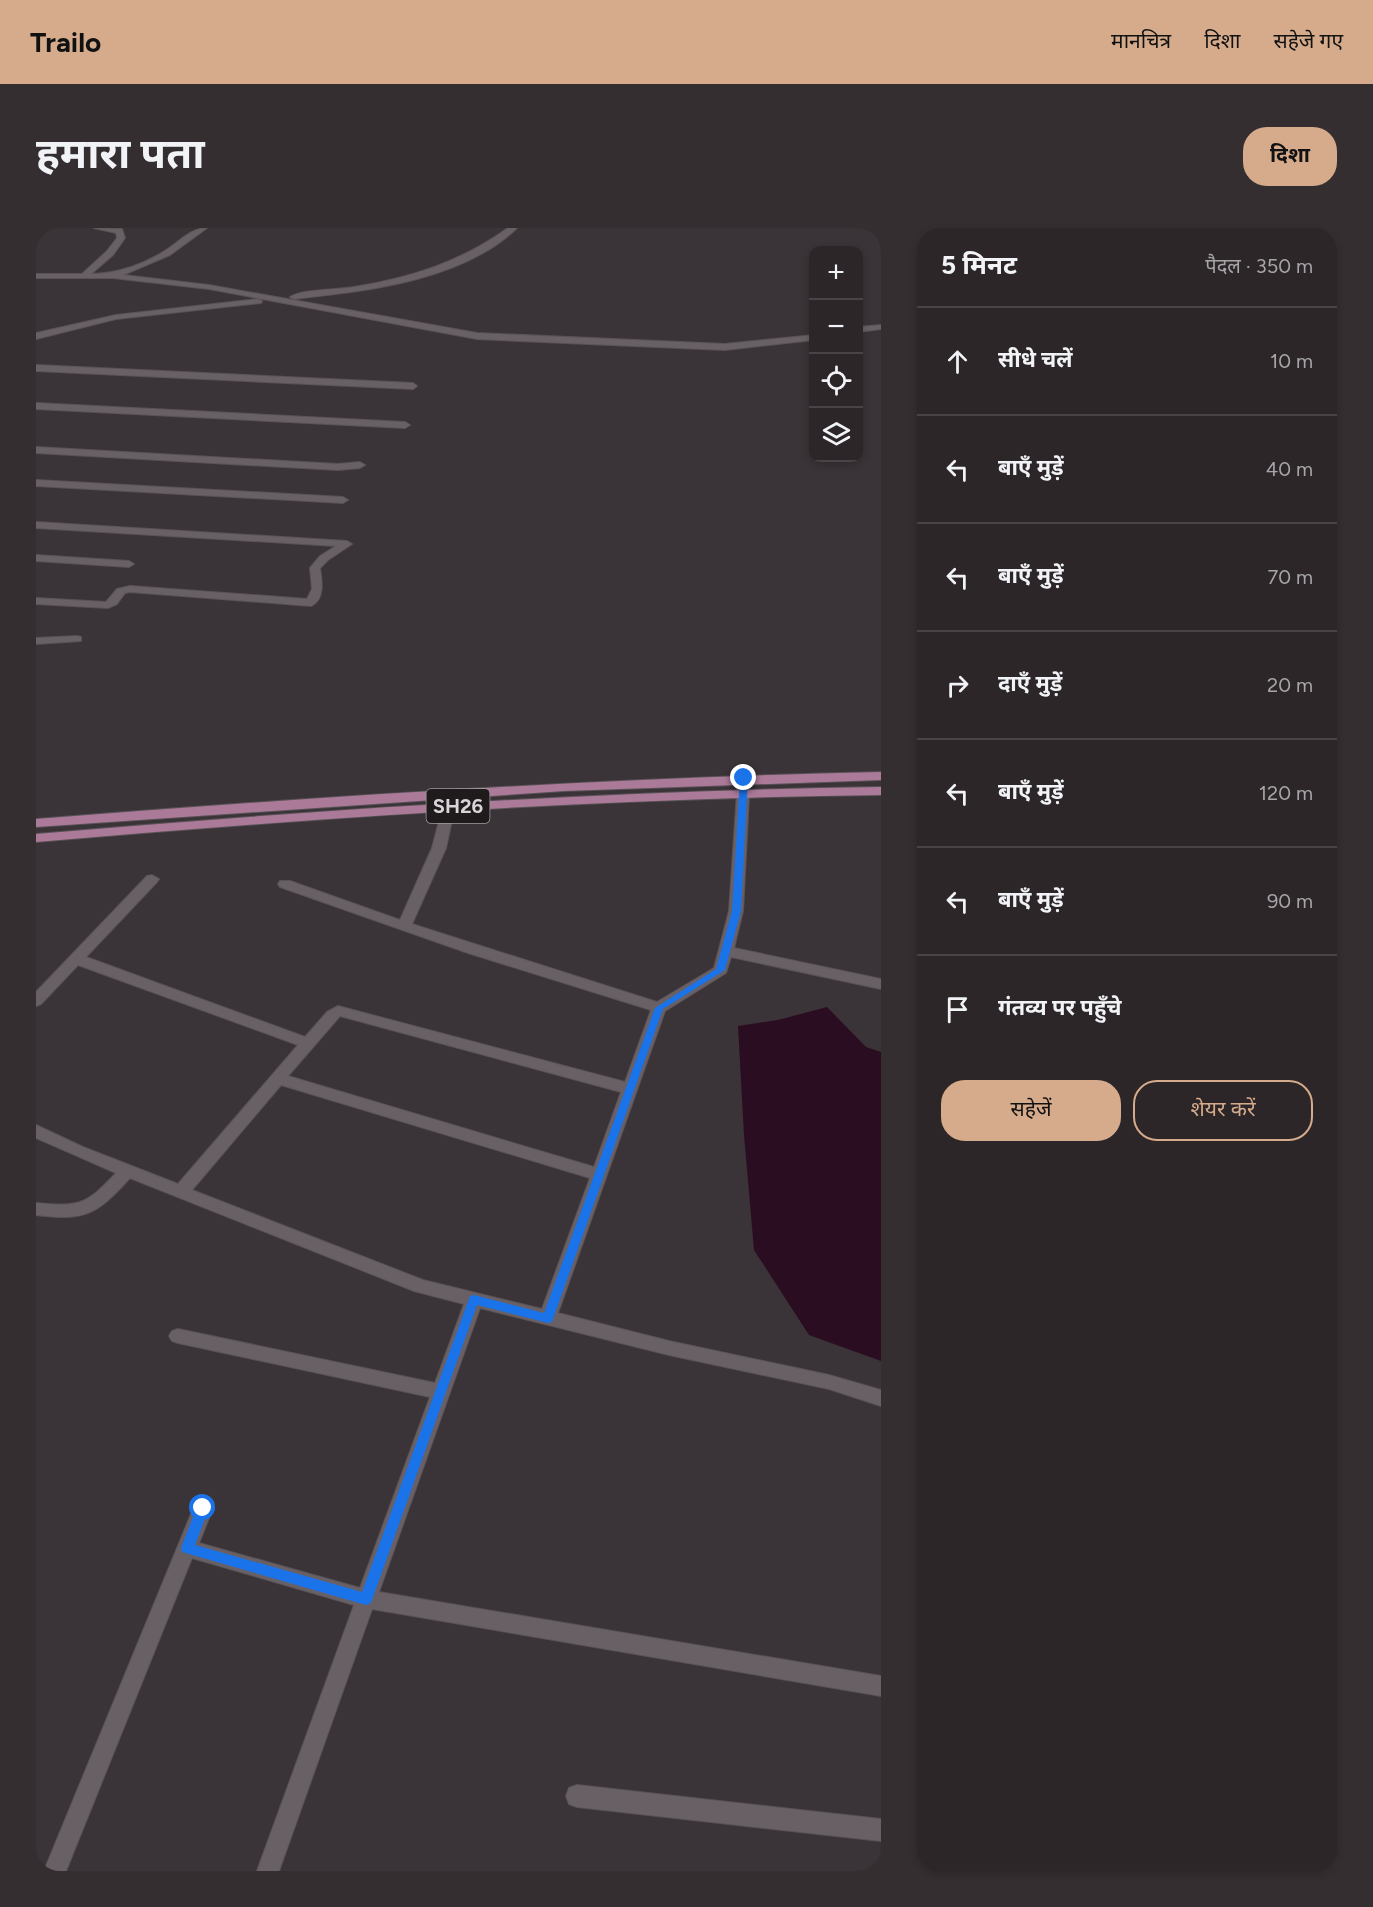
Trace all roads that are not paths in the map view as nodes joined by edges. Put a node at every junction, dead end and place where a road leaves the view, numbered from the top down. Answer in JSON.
{"nodes":[{"id":1,"x":104,"y":228,"type":"edge"},
{"id":2,"x":203,"y":228,"type":"edge"},
{"id":3,"x":513,"y":228,"type":"edge"},
{"id":4,"x":85,"y":275,"type":"junction"},
{"id":5,"x":36,"y":276,"type":"edge"},
{"id":6,"x":113,"y":276,"type":"junction"},
{"id":7,"x":277,"y":298,"type":"junction"},
{"id":8,"x":881,"y":327,"type":"edge"},
{"id":9,"x":863,"y":329,"type":"edge"},
{"id":10,"x":36,"y":336,"type":"edge"},
{"id":11,"x":809,"y":336,"type":"edge"},
{"id":12,"x":36,"y":368,"type":"edge"},
{"id":13,"x":413,"y":386,"type":"dead end"},
{"id":14,"x":36,"y":406,"type":"edge"},
{"id":15,"x":405,"y":425,"type":"dead end"},
{"id":16,"x":36,"y":450,"type":"edge"},
{"id":17,"x":360,"y":465,"type":"dead end"},
{"id":18,"x":36,"y":483,"type":"edge"},
{"id":19,"x":343,"y":500,"type":"dead end"},
{"id":20,"x":36,"y":525,"type":"edge"},
{"id":21,"x":36,"y":558,"type":"edge"},
{"id":22,"x":129,"y":564,"type":"dead end"},
{"id":23,"x":36,"y":601,"type":"edge"},
{"id":24,"x":76,"y":639,"type":"dead end"},
{"id":25,"x":36,"y":640,"type":"edge"},
{"id":26,"x":881,"y":777,"type":"edge"},
{"id":27,"x":744,"y":785,"type":"junction"},
{"id":28,"x":881,"y":791,"type":"edge"},
{"id":29,"x":449,"y":807,"type":"junction"},
{"id":30,"x":36,"y":823,"type":"edge"},
{"id":31,"x":36,"y":838,"type":"edge"},
{"id":32,"x":152,"y":879,"type":"dead end"},
{"id":33,"x":285,"y":884,"type":"dead end"},
{"id":34,"x":404,"y":926,"type":"junction"},
{"id":35,"x":726,"y":951,"type":"junction"},
{"id":36,"x":76,"y":959,"type":"junction"},
{"id":37,"x":881,"y":984,"type":"edge"},
{"id":38,"x":36,"y":1001,"type":"edge"},
{"id":39,"x":659,"y":1008,"type":"junction"},
{"id":40,"x":308,"y":1043,"type":"junction"},
{"id":41,"x":277,"y":1078,"type":"junction"},
{"id":42,"x":630,"y":1089,"type":"junction"},
{"id":43,"x":36,"y":1131,"type":"edge"},
{"id":44,"x":128,"y":1170,"type":"junction"},
{"id":45,"x":599,"y":1175,"type":"junction"},
{"id":46,"x":181,"y":1192,"type":"junction"},
{"id":47,"x":36,"y":1209,"type":"edge"},
{"id":48,"x":474,"y":1299,"type":"junction"},
{"id":49,"x":548,"y":1319,"type":"junction"},
{"id":50,"x":178,"y":1336,"type":"dead end"},
{"id":51,"x":440,"y":1392,"type":"junction"},
{"id":52,"x":881,"y":1398,"type":"edge"},
{"id":53,"x":203,"y":1508,"type":"dead end"},
{"id":54,"x":187,"y":1548,"type":"junction"},
{"id":55,"x":366,"y":1599,"type":"junction"},
{"id":56,"x":881,"y":1686,"type":"edge"},
{"id":57,"x":577,"y":1796,"type":"dead end"},
{"id":58,"x":881,"y":1830,"type":"edge"},
{"id":59,"x":55,"y":1871,"type":"edge"},
{"id":60,"x":268,"y":1871,"type":"edge"}],
"edges":[{"from":1,"to":4,"type":"street"},
{"from":2,"to":6,"type":"street"},
{"from":3,"to":7,"type":"street"},
{"from":4,"to":5,"type":"street"},
{"from":4,"to":6,"type":"street"},
{"from":6,"to":7,"type":"street"},
{"from":7,"to":10,"type":"street"},
{"from":7,"to":11,"type":"street"},
{"from":8,"to":9,"type":"street"},
{"from":12,"to":13,"type":"street"},
{"from":14,"to":15,"type":"street"},
{"from":16,"to":17,"type":"street"},
{"from":18,"to":19,"type":"street"},
{"from":20,"to":23,"type":"street"},
{"from":21,"to":22,"type":"street"},
{"from":24,"to":25,"type":"street"},
{"from":26,"to":27,"type":"main road","number":"SH26"},
{"from":27,"to":28,"type":"main road","number":"SH26"},
{"from":27,"to":29,"type":"main road","number":"SH26"},
{"from":27,"to":30,"type":"main road","number":"SH26"},
{"from":27,"to":35,"type":"street"},
{"from":29,"to":31,"type":"main road","number":"SH26"},
{"from":29,"to":34,"type":"street"},
{"from":32,"to":36,"type":"street"},
{"from":33,"to":34,"type":"street"},
{"from":34,"to":39,"type":"street"},
{"from":35,"to":37,"type":"street"},
{"from":35,"to":39,"type":"street"},
{"from":36,"to":38,"type":"street"},
{"from":36,"to":40,"type":"street"},
{"from":39,"to":42,"type":"street"},
{"from":40,"to":41,"type":"street"},
{"from":40,"to":42,"type":"street"},
{"from":41,"to":45,"type":"street"},
{"from":41,"to":46,"type":"street"},
{"from":42,"to":45,"type":"street"},
{"from":43,"to":44,"type":"street"},
{"from":44,"to":46,"type":"street"},
{"from":44,"to":47,"type":"street"},
{"from":45,"to":49,"type":"street"},
{"from":46,"to":48,"type":"street"},
{"from":48,"to":49,"type":"street"},
{"from":48,"to":51,"type":"street"},
{"from":49,"to":52,"type":"street"},
{"from":50,"to":51,"type":"street"},
{"from":51,"to":55,"type":"street"},
{"from":53,"to":54,"type":"street"},
{"from":54,"to":55,"type":"street"},
{"from":54,"to":59,"type":"street"},
{"from":55,"to":56,"type":"street"},
{"from":55,"to":60,"type":"street"},
{"from":57,"to":58,"type":"street"}]}
